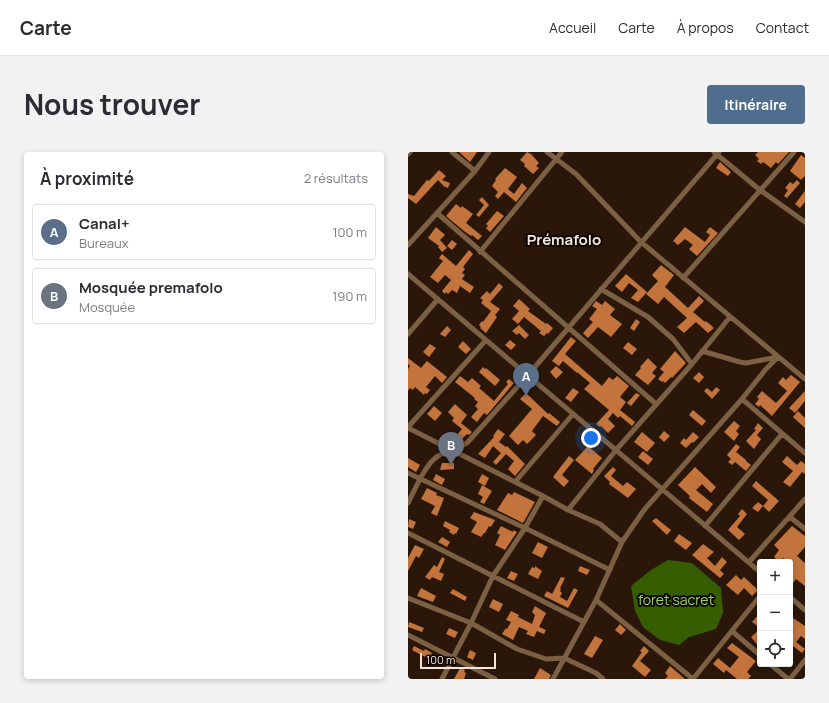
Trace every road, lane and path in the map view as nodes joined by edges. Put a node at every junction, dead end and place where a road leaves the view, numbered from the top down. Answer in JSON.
{"nodes":[{"id":1,"x":452,"y":152,"type":"edge"},
{"id":2,"x":489,"y":152,"type":"edge"},
{"id":3,"x":547,"y":152,"type":"edge"},
{"id":4,"x":562,"y":152,"type":"edge"},
{"id":5,"x":794,"y":152,"type":"edge"},
{"id":6,"x":716,"y":153,"type":"edge"},
{"id":7,"x":557,"y":159,"type":"junction"},
{"id":8,"x":474,"y":171,"type":"junction"},
{"id":9,"x":760,"y":190,"type":"junction"},
{"id":10,"x":437,"y":213,"type":"junction"},
{"id":11,"x":805,"y":222,"type":"edge"},
{"id":12,"x":641,"y":242,"type":"junction"},
{"id":13,"x":408,"y":245,"type":"edge"},
{"id":14,"x":480,"y":252,"type":"junction"},
{"id":15,"x":408,"y":274,"type":"edge"},
{"id":16,"x":684,"y":278,"type":"junction"},
{"id":17,"x":601,"y":288,"type":"junction"},
{"id":18,"x":438,"y":299,"type":"junction"},
{"id":19,"x":730,"y":317,"type":"junction"},
{"id":20,"x":568,"y":328,"type":"junction"},
{"id":21,"x":408,"y":334,"type":"edge"},
{"id":22,"x":486,"y":340,"type":"junction"},
{"id":23,"x":702,"y":351,"type":"junction"},
{"id":24,"x":778,"y":357,"type":"junction"},
{"id":25,"x":692,"y":364,"type":"junction"},
{"id":26,"x":528,"y":375,"type":"junction"},
{"id":27,"x":805,"y":379,"type":"edge"},
{"id":28,"x":742,"y":399,"type":"junction"},
{"id":29,"x":656,"y":404,"type":"junction"},
{"id":30,"x":573,"y":414,"type":"junction"},
{"id":31,"x":408,"y":427,"type":"edge"},
{"id":32,"x":782,"y":434,"type":"junction"},
{"id":33,"x":452,"y":450,"type":"junction"},
{"id":34,"x":616,"y":450,"type":"junction"},
{"id":35,"x":805,"y":453,"type":"edge"},
{"id":36,"x":408,"y":474,"type":"edge"},
{"id":37,"x":421,"y":480,"type":"junction"},
{"id":38,"x":515,"y":482,"type":"junction"},
{"id":39,"x":663,"y":490,"type":"junction"},
{"id":40,"x":543,"y":496,"type":"junction"},
{"id":41,"x":805,"y":499,"type":"edge"},
{"id":42,"x":408,"y":503,"type":"edge"},
{"id":43,"x":568,"y":510,"type":"junction"},
{"id":44,"x":790,"y":517,"type":"junction"},
{"id":45,"x":706,"y":526,"type":"junction"},
{"id":46,"x":526,"y":528,"type":"junction"},
{"id":47,"x":805,"y":529,"type":"edge"},
{"id":48,"x":408,"y":533,"type":"edge"},
{"id":49,"x":622,"y":542,"type":"junction"},
{"id":50,"x":749,"y":562,"type":"junction"},
{"id":51,"x":757,"y":569,"type":"edge"},
{"id":52,"x":610,"y":570,"type":"junction"},
{"id":53,"x":493,"y":576,"type":"junction"},
{"id":54,"x":408,"y":598,"type":"edge"},
{"id":55,"x":596,"y":600,"type":"junction"},
{"id":56,"x":757,"y":600,"type":"edge"},
{"id":57,"x":793,"y":600,"type":"edge"},
{"id":58,"x":805,"y":610,"type":"edge"},
{"id":59,"x":584,"y":622,"type":"junction"},
{"id":60,"x":471,"y":624,"type":"junction"},
{"id":61,"x":733,"y":632,"type":"junction"},
{"id":62,"x":408,"y":635,"type":"edge"},
{"id":63,"x":757,"y":652,"type":"edge"},
{"id":64,"x":454,"y":658,"type":"junction"},
{"id":65,"x":564,"y":658,"type":"junction"},
{"id":66,"x":805,"y":660,"type":"edge"},
{"id":67,"x":774,"y":667,"type":"edge"},
{"id":68,"x":442,"y":679,"type":"edge"},
{"id":69,"x":495,"y":679,"type":"edge"},
{"id":70,"x":554,"y":679,"type":"edge"},
{"id":71,"x":603,"y":679,"type":"edge"},
{"id":72,"x":693,"y":679,"type":"edge"},
{"id":73,"x":789,"y":679,"type":"edge"}],
"edges":[{"from":1,"to":8,"type":"street"},
{"from":2,"to":8,"type":"street"},
{"from":3,"to":7,"type":"street"},
{"from":4,"to":7,"type":"street"},
{"from":5,"to":9,"type":"street"},
{"from":6,"to":9,"type":"street"},
{"from":6,"to":12,"type":"street"},
{"from":7,"to":12,"type":"street"},
{"from":7,"to":14,"type":"street"},
{"from":8,"to":10,"type":"street"},
{"from":9,"to":11,"type":"street"},
{"from":9,"to":16,"type":"street"},
{"from":10,"to":13,"type":"street"},
{"from":10,"to":14,"type":"street"},
{"from":12,"to":16,"type":"street"},
{"from":12,"to":17,"type":"street"},
{"from":14,"to":20,"type":"street"},
{"from":15,"to":18,"type":"street"},
{"from":16,"to":19,"type":"street"},
{"from":17,"to":20,"type":"street"},
{"from":17,"to":25,"type":"street"},
{"from":18,"to":21,"type":"street"},
{"from":18,"to":22,"type":"street"},
{"from":19,"to":23,"type":"street"},
{"from":19,"to":24,"type":"street"},
{"from":20,"to":26,"type":"street"},
{"from":20,"to":29,"type":"street"},
{"from":22,"to":26,"type":"street"},
{"from":22,"to":31,"type":"street"},
{"from":23,"to":24,"type":"street"},
{"from":23,"to":25,"type":"street"},
{"from":24,"to":27,"type":"street"},
{"from":24,"to":28,"type":"street"},
{"from":25,"to":29,"type":"street"},
{"from":26,"to":30,"type":"street"},
{"from":26,"to":33,"type":"street"},
{"from":28,"to":32,"type":"street"},
{"from":28,"to":39,"type":"street"},
{"from":29,"to":34,"type":"street"},
{"from":30,"to":34,"type":"street"},
{"from":30,"to":38,"type":"street"},
{"from":31,"to":33,"type":"street"},
{"from":32,"to":35,"type":"street"},
{"from":32,"to":45,"type":"street"},
{"from":33,"to":37,"type":"street"},
{"from":33,"to":38,"type":"street"},
{"from":34,"to":39,"type":"street"},
{"from":34,"to":43,"type":"street"},
{"from":36,"to":37,"type":"street"},
{"from":37,"to":42,"type":"street"},
{"from":37,"to":46,"type":"street"},
{"from":38,"to":40,"type":"street"},
{"from":39,"to":45,"type":"street"},
{"from":39,"to":49,"type":"street"},
{"from":40,"to":43,"type":"street"},
{"from":40,"to":46,"type":"street"},
{"from":41,"to":44,"type":"street"},
{"from":43,"to":49,"type":"street"},
{"from":44,"to":47,"type":"street"},
{"from":44,"to":50,"type":"street"},
{"from":45,"to":50,"type":"street"},
{"from":46,"to":52,"type":"street"},
{"from":46,"to":53,"type":"street"},
{"from":48,"to":53,"type":"street"},
{"from":49,"to":52,"type":"street"},
{"from":50,"to":51,"type":"street"},
{"from":52,"to":55,"type":"street"},
{"from":53,"to":59,"type":"street"},
{"from":53,"to":60,"type":"street"},
{"from":54,"to":60,"type":"street"},
{"from":55,"to":59,"type":"street"},
{"from":55,"to":72,"type":"street"},
{"from":56,"to":61,"type":"street"},
{"from":57,"to":58,"type":"street"},
{"from":59,"to":65,"type":"street"},
{"from":60,"to":64,"type":"street"},
{"from":60,"to":65,"type":"street"},
{"from":61,"to":63,"type":"street"},
{"from":61,"to":72,"type":"street"},
{"from":62,"to":64,"type":"street"},
{"from":64,"to":68,"type":"street"},
{"from":64,"to":69,"type":"street"},
{"from":65,"to":70,"type":"street"},
{"from":65,"to":71,"type":"street"},
{"from":66,"to":73,"type":"street"},
{"from":67,"to":73,"type":"street"}]}
